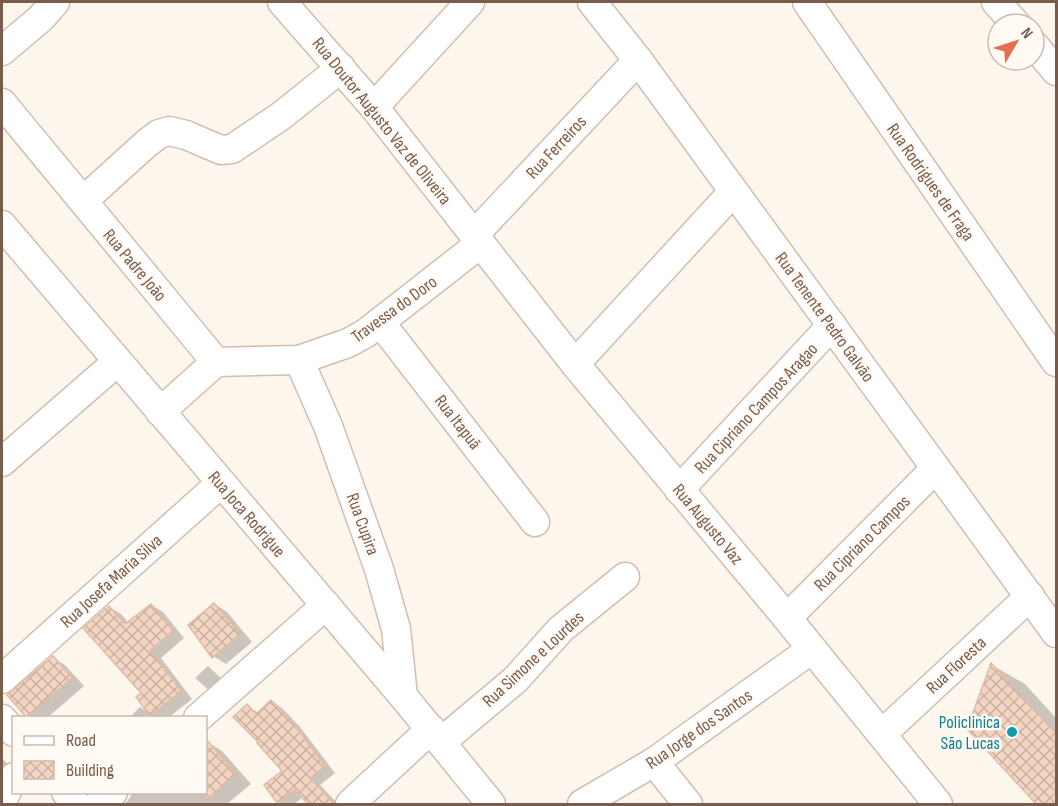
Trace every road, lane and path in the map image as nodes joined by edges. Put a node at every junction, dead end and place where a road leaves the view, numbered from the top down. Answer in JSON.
{"nodes":[{"id":1,"x":55,"y":2,"type":"edge"},
{"id":2,"x":282,"y":2,"type":"edge"},
{"id":3,"x":470,"y":2,"type":"edge"},
{"id":4,"x":592,"y":2,"type":"edge"},
{"id":5,"x":807,"y":2,"type":"edge"},
{"id":6,"x":2,"y":51,"type":"edge"},
{"id":7,"x":1046,"y":59,"type":"edge"},
{"id":8,"x":638,"y":60,"type":"junction"},
{"id":9,"x":341,"y":68,"type":"junction"},
{"id":10,"x":1056,"y":71,"type":"edge"},
{"id":11,"x":2,"y":103,"type":"edge"},
{"id":12,"x":374,"y":106,"type":"junction"},
{"id":13,"x":733,"y":192,"type":"junction"},
{"id":14,"x":83,"y":201,"type":"junction"},
{"id":15,"x":4,"y":233,"type":"edge"},
{"id":16,"x":477,"y":239,"type":"junction"},
{"id":17,"x":380,"y":322,"type":"junction"},
{"id":18,"x":832,"y":325,"type":"junction"},
{"id":19,"x":299,"y":360,"type":"junction"},
{"id":20,"x":117,"y":362,"type":"junction"},
{"id":21,"x":216,"y":362,"type":"junction"},
{"id":22,"x":1056,"y":362,"type":"edge"},
{"id":23,"x":575,"y":364,"type":"junction"},
{"id":24,"x":160,"y":412,"type":"junction"},
{"id":25,"x":2,"y":462,"type":"edge"},
{"id":26,"x":936,"y":468,"type":"junction"},
{"id":27,"x":221,"y":483,"type":"junction"},
{"id":28,"x":679,"y":490,"type":"junction"},
{"id":29,"x":535,"y":522,"type":"dead end"},
{"id":30,"x":625,"y":577,"type":"dead end"},
{"id":31,"x":1030,"y":596,"type":"junction"},
{"id":32,"x":326,"y":605,"type":"junction"},
{"id":33,"x":787,"y":618,"type":"junction"},
{"id":34,"x":1056,"y":633,"type":"edge"},
{"id":35,"x":812,"y":649,"type":"junction"},
{"id":36,"x":2,"y":679,"type":"edge"},
{"id":37,"x":403,"y":696,"type":"junction"},
{"id":38,"x":199,"y":716,"type":"edge"},
{"id":39,"x":882,"y":734,"type":"junction"},
{"id":40,"x":436,"y":735,"type":"junction"},
{"id":41,"x":654,"y":762,"type":"junction"},
{"id":42,"x":12,"y":781,"type":"edge"},
{"id":43,"x":111,"y":794,"type":"edge"},
{"id":44,"x":2,"y":801,"type":"edge"},
{"id":45,"x":99,"y":804,"type":"edge"},
{"id":46,"x":350,"y":804,"type":"edge"},
{"id":47,"x":491,"y":804,"type":"edge"},
{"id":48,"x":582,"y":804,"type":"edge"},
{"id":49,"x":688,"y":804,"type":"edge"},
{"id":50,"x":938,"y":804,"type":"edge"}],
"edges":[{"from":1,"to":6,"type":"street"},
{"from":2,"to":9,"type":"street","name":"Rua Doutor Augusto Vaz de Oliveira"},
{"from":3,"to":12,"type":"street"},
{"from":4,"to":8,"type":"street","name":"Rua Tenente Pedro Galvão"},
{"from":5,"to":22,"type":"street","name":"Rua Rodrigues de Fraga"},
{"from":7,"to":10,"type":"street"},
{"from":8,"to":13,"type":"street","name":"Rua Tenente Pedro Galvão"},
{"from":8,"to":16,"type":"street","name":"Rua Ferreiros"},
{"from":9,"to":12,"type":"street","name":"Rua Doutor Augusto Vaz de Oliveira"},
{"from":9,"to":14,"type":"street"},
{"from":11,"to":14,"type":"street","name":"Rua Padre João"},
{"from":12,"to":16,"type":"street","name":"Rua Doutor Augusto Vaz de Oliveira"},
{"from":13,"to":18,"type":"street","name":"Rua Tenente Pedro Galvão"},
{"from":13,"to":23,"type":"street"},
{"from":14,"to":21,"type":"street","name":"Rua Padre João"},
{"from":15,"to":20,"type":"street","name":"Rua Joca Rodrigue"},
{"from":16,"to":17,"type":"street","name":"Travessa do Doro"},
{"from":16,"to":23,"type":"street","name":"Rua Augusto Vaz"},
{"from":17,"to":19,"type":"street","name":"Travessa do Doro"},
{"from":17,"to":29,"type":"street","name":"Rua Itapuã"},
{"from":18,"to":26,"type":"street","name":"Rua Tenente Pedro Galvão"},
{"from":18,"to":28,"type":"street","name":"Rua Cipriano Campos Aragao"},
{"from":19,"to":21,"type":"street"},
{"from":19,"to":37,"type":"street","name":"Rua Cupira"},
{"from":20,"to":24,"type":"street","name":"Rua Joca Rodrigue"},
{"from":20,"to":25,"type":"street"},
{"from":21,"to":24,"type":"street"},
{"from":23,"to":28,"type":"street","name":"Rua Augusto Vaz"},
{"from":24,"to":27,"type":"street","name":"Rua Joca Rodrigue"},
{"from":26,"to":31,"type":"street","name":"Rua Tenente Pedro Galvão"},
{"from":26,"to":33,"type":"street","name":"Rua Cipriano Campos"},
{"from":27,"to":32,"type":"street","name":"Rua Joca Rodrigue"},
{"from":27,"to":36,"type":"street","name":"Rua Josefa Maria Silva"},
{"from":28,"to":33,"type":"street","name":"Rua Augusto Vaz"},
{"from":30,"to":40,"type":"street","name":"Rua Simone e Lourdes"},
{"from":31,"to":34,"type":"street","name":"Rua Tenente Pedro Galvão"},
{"from":31,"to":39,"type":"street","name":"Rua Floresta"},
{"from":32,"to":37,"type":"street","name":"Rua Joca Rodrigue"},
{"from":32,"to":38,"type":"street"},
{"from":33,"to":35,"type":"street","name":"Rua Augusto Vaz"},
{"from":35,"to":39,"type":"street","name":"Rua Augusto Vaz"},
{"from":35,"to":41,"type":"street","name":"Rua Jorge dos Santos"},
{"from":37,"to":40,"type":"street","name":"Rua Joca Rodrigue"},
{"from":39,"to":50,"type":"street","name":"Rua Augusto Vaz"},
{"from":40,"to":46,"type":"street","name":"Rua Simone e Lourdes"},
{"from":40,"to":47,"type":"street","name":"Rua Joca Rodrigue"},
{"from":41,"to":48,"type":"street","name":"Rua Jorge dos Santos"},
{"from":41,"to":49,"type":"street"},
{"from":42,"to":44,"type":"street"},
{"from":43,"to":45,"type":"street"}]}
